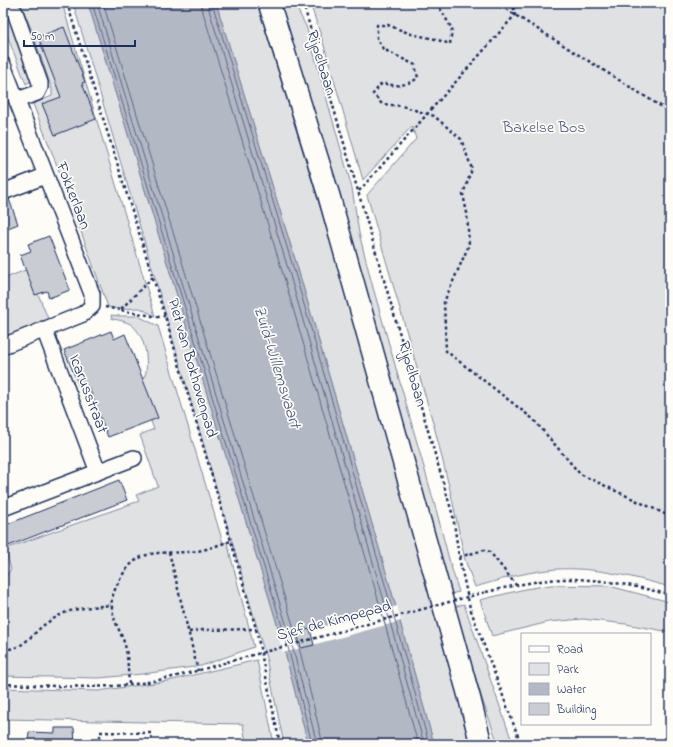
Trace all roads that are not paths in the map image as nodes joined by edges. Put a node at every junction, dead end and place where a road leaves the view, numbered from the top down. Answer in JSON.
{"nodes":[{"id":1,"x":269,"y":3,"type":"edge"},
{"id":2,"x":14,"y":12,"type":"dead end"},
{"id":3,"x":3,"y":65,"type":"edge"},
{"id":4,"x":17,"y":100,"type":"junction"},
{"id":5,"x":45,"y":176,"type":"junction"},
{"id":6,"x":3,"y":192,"type":"edge"},
{"id":7,"x":44,"y":330,"type":"junction"},
{"id":8,"x":3,"y":346,"type":"edge"},
{"id":9,"x":134,"y":458,"type":"dead end"},
{"id":10,"x":98,"y":472,"type":"junction"},
{"id":11,"x":3,"y":508,"type":"edge"},
{"id":12,"x":470,"y":700,"type":"junction"},
{"id":13,"x":481,"y":744,"type":"edge"},
{"id":14,"x":491,"y":744,"type":"edge"}],
"edges":[{"from":1,"to":12,"type":"main road","name":"Rijpelbaan"},
{"from":2,"to":4,"type":"street"},
{"from":3,"to":4,"type":"street","name":"Fokkerlaan"},
{"from":4,"to":5,"type":"street","name":"Fokkerlaan"},
{"from":5,"to":6,"type":"street"},
{"from":5,"to":7,"type":"street","name":"Fokkerlaan"},
{"from":7,"to":8,"type":"street"},
{"from":7,"to":10,"type":"street","name":"Icarusstraat"},
{"from":9,"to":10,"type":"street"},
{"from":10,"to":11,"type":"street"},
{"from":12,"to":13,"type":"main road","name":"Rijpelbaan"},
{"from":12,"to":14,"type":"main road","name":"Rijpelbaan"}]}
